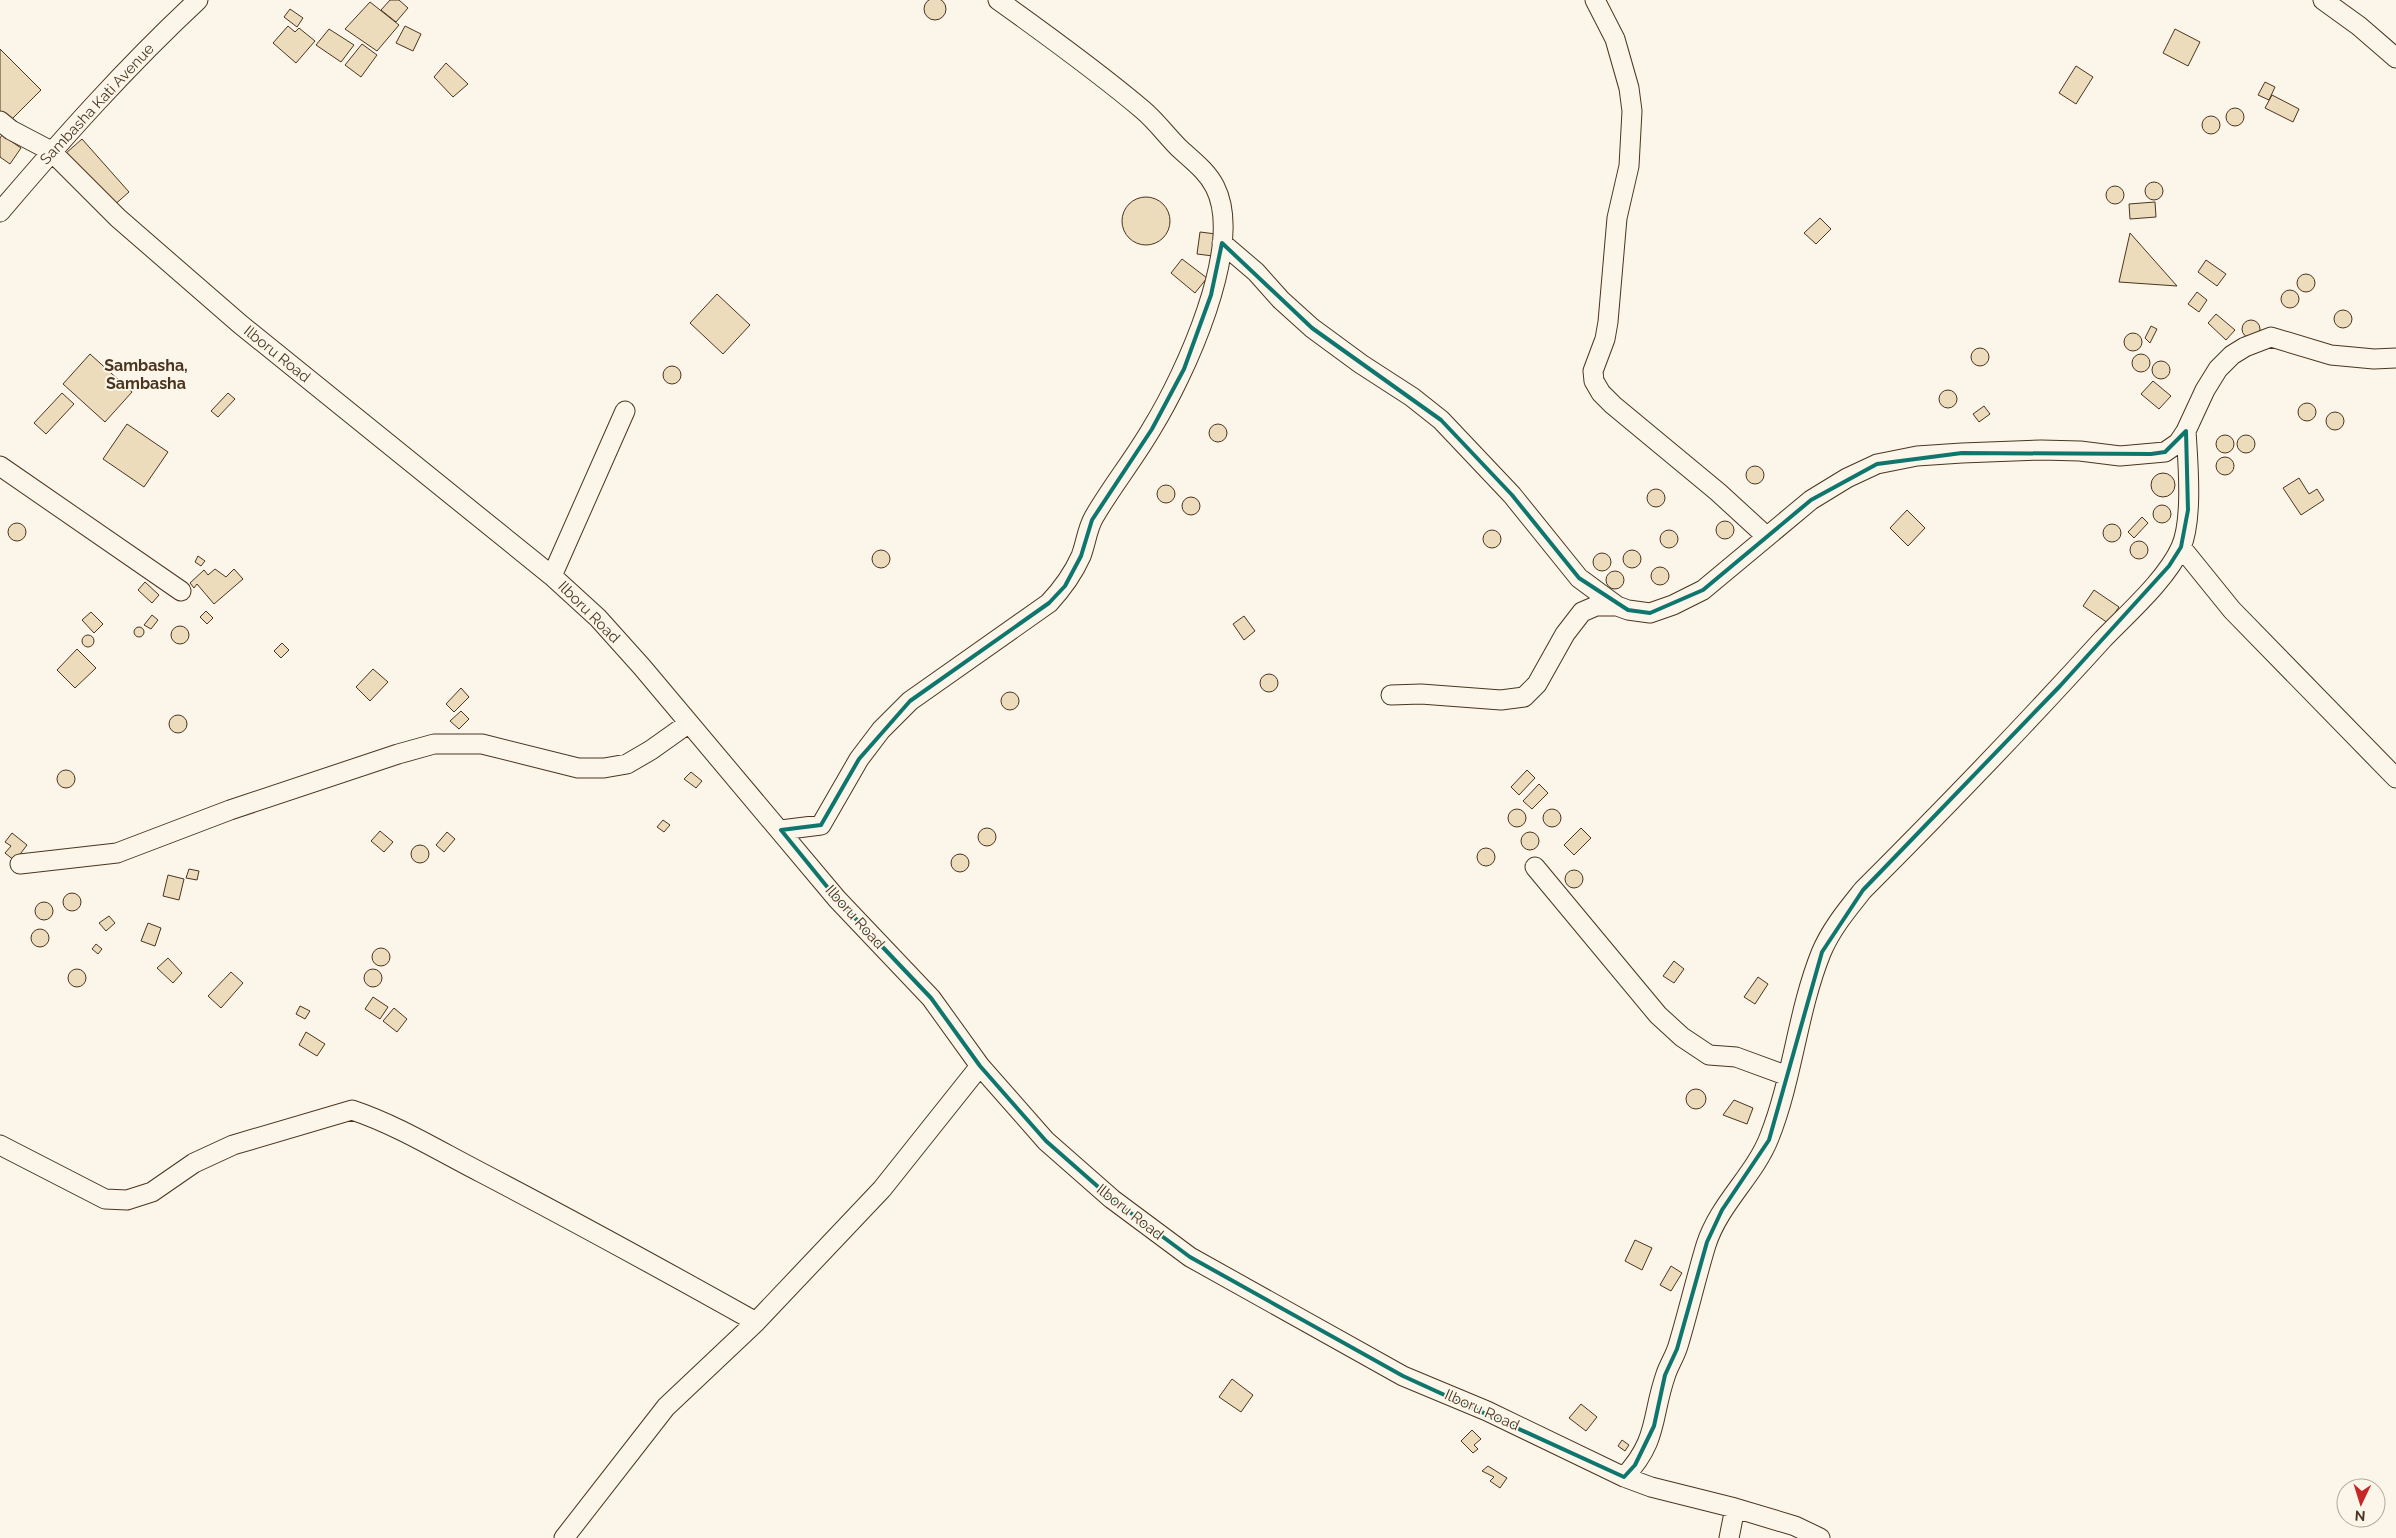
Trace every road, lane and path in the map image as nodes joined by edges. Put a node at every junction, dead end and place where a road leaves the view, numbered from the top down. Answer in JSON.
{"nodes":[{"id":1,"x":198,"y":0,"type":"edge"},
{"id":2,"x":998,"y":0,"type":"edge"},
{"id":3,"x":1595,"y":0,"type":"edge"},
{"id":4,"x":2323,"y":0,"type":"edge"},
{"id":5,"x":2396,"y":58,"type":"edge"},
{"id":6,"x":0,"y":121,"type":"edge"},
{"id":7,"x":51,"y":151,"type":"junction"},
{"id":8,"x":0,"y":212,"type":"edge"},
{"id":9,"x":1222,"y":243,"type":"junction"},
{"id":10,"x":2396,"y":358,"type":"edge"},
{"id":11,"x":625,"y":411,"type":"dead end"},
{"id":12,"x":2186,"y":431,"type":"junction"},
{"id":13,"x":0,"y":466,"type":"edge"},
{"id":14,"x":1766,"y":536,"type":"junction"},
{"id":15,"x":2181,"y":547,"type":"junction"},
{"id":16,"x":552,"y":576,"type":"junction"},
{"id":17,"x":180,"y":591,"type":"dead end"},
{"id":18,"x":1617,"y":606,"type":"junction"},
{"id":19,"x":1391,"y":695,"type":"dead end"},
{"id":20,"x":689,"y":723,"type":"junction"},
{"id":21,"x":2396,"y":778,"type":"edge"},
{"id":22,"x":781,"y":830,"type":"junction"},
{"id":23,"x":20,"y":864,"type":"dead end"},
{"id":24,"x":1535,"y":867,"type":"dead end"},
{"id":25,"x":980,"y":1066,"type":"junction"},
{"id":26,"x":1788,"y":1076,"type":"junction"},
{"id":27,"x":0,"y":1145,"type":"edge"},
{"id":28,"x":756,"y":1322,"type":"junction"},
{"id":29,"x":1624,"y":1477,"type":"junction"},
{"id":30,"x":1735,"y":1508,"type":"junction"},
{"id":31,"x":564,"y":1538,"type":"edge"},
{"id":32,"x":1729,"y":1538,"type":"edge"},
{"id":33,"x":1820,"y":1538,"type":"edge"}],
"edges":[{"from":1,"to":7,"type":"street","name":"Sambasha Kati Avenue"},
{"from":2,"to":9,"type":"street"},
{"from":3,"to":14,"type":"street"},
{"from":4,"to":5,"type":"street"},
{"from":6,"to":7,"type":"street","name":"Ilboru Road"},
{"from":7,"to":8,"type":"street","name":"Sambasha Kati Avenue"},
{"from":7,"to":16,"type":"street","name":"Ilboru Road"},
{"from":9,"to":18,"type":"street"},
{"from":9,"to":22,"type":"street"},
{"from":10,"to":12,"type":"street"},
{"from":11,"to":16,"type":"street"},
{"from":12,"to":14,"type":"street"},
{"from":12,"to":15,"type":"street"},
{"from":13,"to":17,"type":"street"},
{"from":14,"to":18,"type":"street"},
{"from":15,"to":21,"type":"street"},
{"from":15,"to":26,"type":"street"},
{"from":16,"to":20,"type":"street","name":"Ilboru Road"},
{"from":18,"to":19,"type":"street"},
{"from":20,"to":22,"type":"street","name":"Ilboru Road"},
{"from":20,"to":23,"type":"street"},
{"from":22,"to":25,"type":"street","name":"Ilboru Road"},
{"from":24,"to":26,"type":"street"},
{"from":25,"to":28,"type":"street"},
{"from":25,"to":29,"type":"street","name":"Ilboru Road"},
{"from":26,"to":29,"type":"street"},
{"from":27,"to":28,"type":"street"},
{"from":28,"to":31,"type":"street"},
{"from":29,"to":30,"type":"street","name":"Ilboru Road"},
{"from":30,"to":32,"type":"street"},
{"from":30,"to":33,"type":"street","name":"Ilboru Road"}]}
